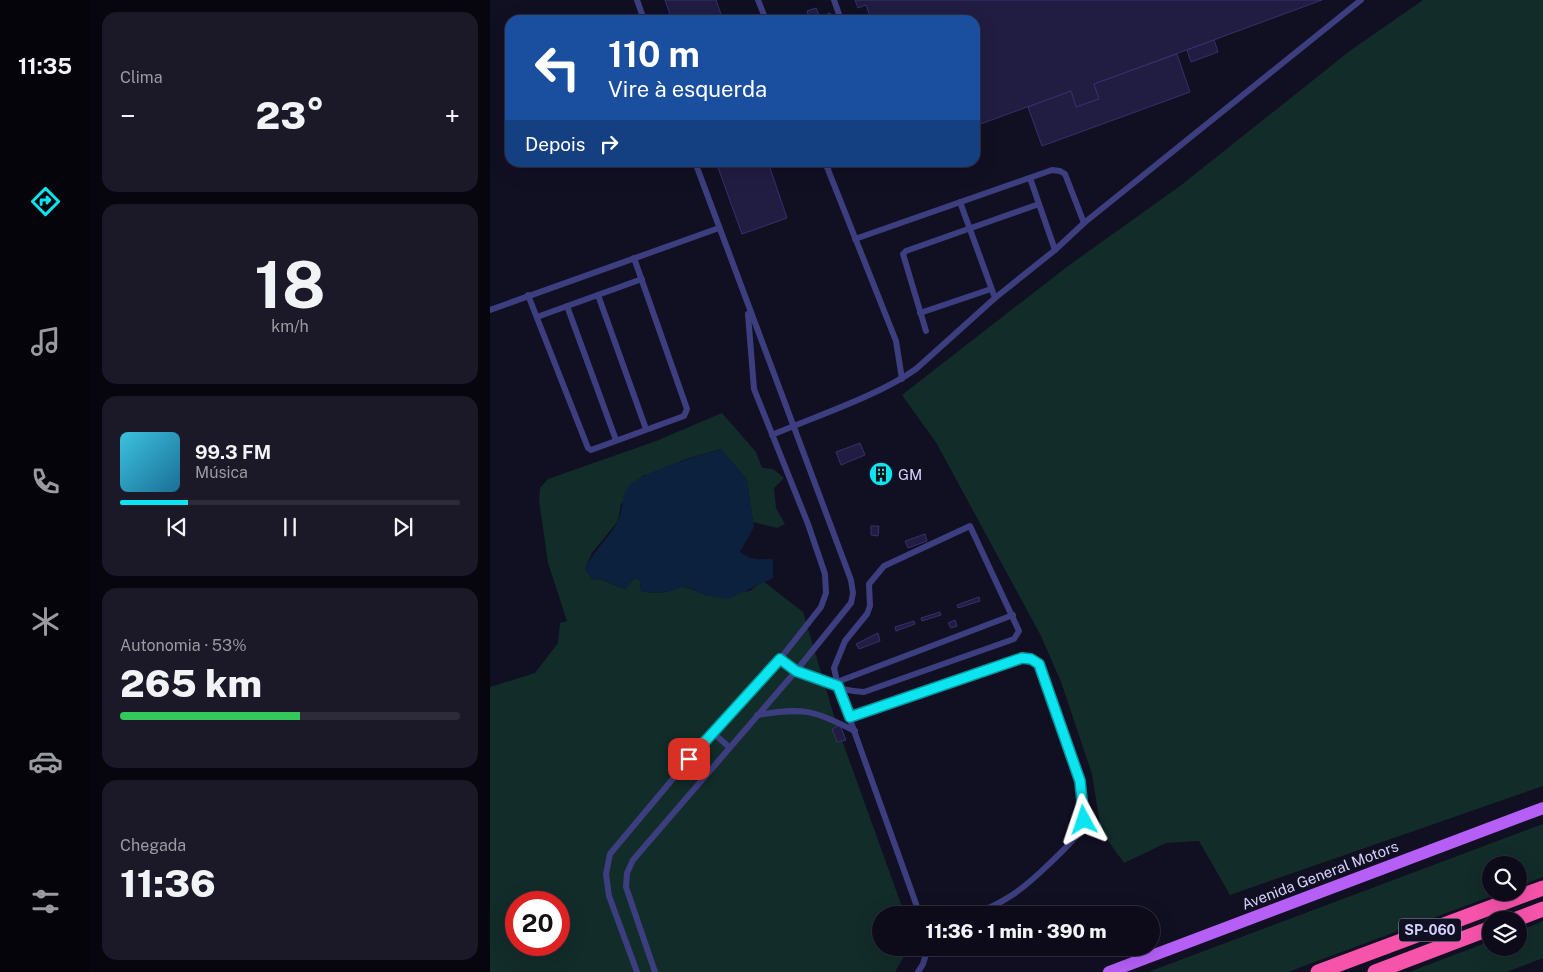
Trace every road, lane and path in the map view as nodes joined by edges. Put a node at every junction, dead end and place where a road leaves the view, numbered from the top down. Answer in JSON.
{"nodes":[{"id":1,"x":637,"y":0,"type":"edge"},
{"id":2,"x":758,"y":0,"type":"edge"},
{"id":3,"x":834,"y":0,"type":"edge"},
{"id":4,"x":1361,"y":0,"type":"edge"},
{"id":5,"x":642,"y":15,"type":"edge"},
{"id":6,"x":764,"y":15,"type":"edge"},
{"id":7,"x":839,"y":15,"type":"edge"},
{"id":8,"x":697,"y":167,"type":"edge"},
{"id":9,"x":827,"y":167,"type":"edge"},
{"id":10,"x":1030,"y":178,"type":"junction"},
{"id":11,"x":960,"y":202,"type":"junction"},
{"id":12,"x":1039,"y":204,"type":"junction"},
{"id":13,"x":1084,"y":223,"type":"junction"},
{"id":14,"x":719,"y":228,"type":"junction"},
{"id":15,"x":969,"y":228,"type":"junction"},
{"id":16,"x":856,"y":239,"type":"junction"},
{"id":17,"x":1055,"y":250,"type":"junction"},
{"id":18,"x":634,"y":258,"type":"junction"},
{"id":19,"x":642,"y":279,"type":"junction"},
{"id":20,"x":991,"y":289,"type":"junction"},
{"id":21,"x":598,"y":295,"type":"junction"},
{"id":22,"x":528,"y":296,"type":"junction"},
{"id":23,"x":994,"y":298,"type":"junction"},
{"id":24,"x":567,"y":306,"type":"junction"},
{"id":25,"x":747,"y":306,"type":"junction"},
{"id":26,"x":490,"y":310,"type":"edge"},
{"id":27,"x":920,"y":312,"type":"junction"},
{"id":28,"x":537,"y":317,"type":"junction"},
{"id":29,"x":926,"y":331,"type":"dead end"},
{"id":30,"x":902,"y":379,"type":"junction"},
{"id":31,"x":794,"y":426,"type":"junction"},
{"id":32,"x":646,"y":429,"type":"junction"},
{"id":33,"x":772,"y":434,"type":"junction"},
{"id":34,"x":616,"y":440,"type":"junction"},
{"id":35,"x":1013,"y":615,"type":"junction"},
{"id":36,"x":780,"y":659,"type":"junction"},
{"id":37,"x":796,"y":671,"type":"junction"},
{"id":38,"x":838,"y":684,"type":"junction"},
{"id":39,"x":757,"y":715,"type":"junction"},
{"id":40,"x":850,"y":717,"type":"junction"},
{"id":41,"x":855,"y":730,"type":"junction"},
{"id":42,"x":712,"y":732,"type":"junction"},
{"id":43,"x":729,"y":746,"type":"junction"},
{"id":44,"x":1543,"y":808,"type":"edge"},
{"id":45,"x":1543,"y":888,"type":"edge"},
{"id":46,"x":917,"y":906,"type":"edge"},
{"id":47,"x":994,"y":906,"type":"edge"},
{"id":48,"x":1543,"y":909,"type":"edge"},
{"id":49,"x":1527,"y":915,"type":"edge"},
{"id":50,"x":1482,"y":931,"type":"edge"},
{"id":51,"x":926,"y":956,"type":"edge"},
{"id":52,"x":637,"y":972,"type":"edge"},
{"id":53,"x":654,"y":972,"type":"edge"},
{"id":54,"x":918,"y":972,"type":"edge"},
{"id":55,"x":1109,"y":972,"type":"edge"},
{"id":56,"x":1318,"y":972,"type":"edge"},
{"id":57,"x":1375,"y":972,"type":"edge"}],
"edges":[{"from":1,"to":5,"type":"lane"},
{"from":2,"to":6,"type":"lane"},
{"from":3,"to":7,"type":"lane"},
{"from":4,"to":13,"type":"lane"},
{"from":8,"to":14,"type":"lane"},
{"from":9,"to":16,"type":"lane"},
{"from":10,"to":11,"type":"lane"},
{"from":10,"to":12,"type":"lane"},
{"from":10,"to":13,"type":"lane"},
{"from":11,"to":15,"type":"lane"},
{"from":11,"to":16,"type":"lane"},
{"from":12,"to":15,"type":"lane"},
{"from":12,"to":17,"type":"lane"},
{"from":13,"to":17,"type":"lane"},
{"from":14,"to":18,"type":"lane"},
{"from":14,"to":25,"type":"lane"},
{"from":15,"to":20,"type":"lane"},
{"from":15,"to":27,"type":"lane"},
{"from":16,"to":30,"type":"lane"},
{"from":17,"to":23,"type":"lane"},
{"from":18,"to":19,"type":"lane"},
{"from":18,"to":22,"type":"lane"},
{"from":19,"to":21,"type":"lane"},
{"from":19,"to":32,"type":"lane"},
{"from":20,"to":23,"type":"lane"},
{"from":20,"to":27,"type":"lane"},
{"from":21,"to":24,"type":"lane"},
{"from":21,"to":32,"type":"lane"},
{"from":22,"to":26,"type":"lane"},
{"from":22,"to":28,"type":"lane"},
{"from":23,"to":30,"type":"lane"},
{"from":24,"to":28,"type":"lane"},
{"from":24,"to":34,"type":"lane"},
{"from":25,"to":31,"type":"lane"},
{"from":25,"to":33,"type":"lane"},
{"from":27,"to":29,"type":"lane"},
{"from":28,"to":34,"type":"lane"},
{"from":30,"to":31,"type":"lane"},
{"from":31,"to":33,"type":"lane"},
{"from":31,"to":37,"type":"lane"},
{"from":32,"to":34,"type":"lane"},
{"from":33,"to":36,"type":"lane"},
{"from":35,"to":38,"type":"lane"},
{"from":35,"to":38,"type":"lane"},
{"from":35,"to":38,"type":"lane"},
{"from":36,"to":37,"type":"lane"},
{"from":36,"to":42,"type":"lane"},
{"from":37,"to":38,"type":"lane"},
{"from":37,"to":39,"type":"lane"},
{"from":38,"to":40,"type":"lane"},
{"from":39,"to":41,"type":"lane"},
{"from":39,"to":43,"type":"lane"},
{"from":40,"to":41,"type":"lane"},
{"from":40,"to":47,"type":"lane"},
{"from":41,"to":46,"type":"lane"},
{"from":42,"to":43,"type":"lane"},
{"from":42,"to":52,"type":"lane"},
{"from":43,"to":53,"type":"lane"},
{"from":44,"to":55,"type":"main road","name":"Avenida General Motors"},
{"from":45,"to":56,"type":"highway","number":"SP-060"},
{"from":48,"to":49,"type":"highway"},
{"from":50,"to":57,"type":"highway","number":"SP-060"},
{"from":51,"to":54,"type":"lane"}]}
